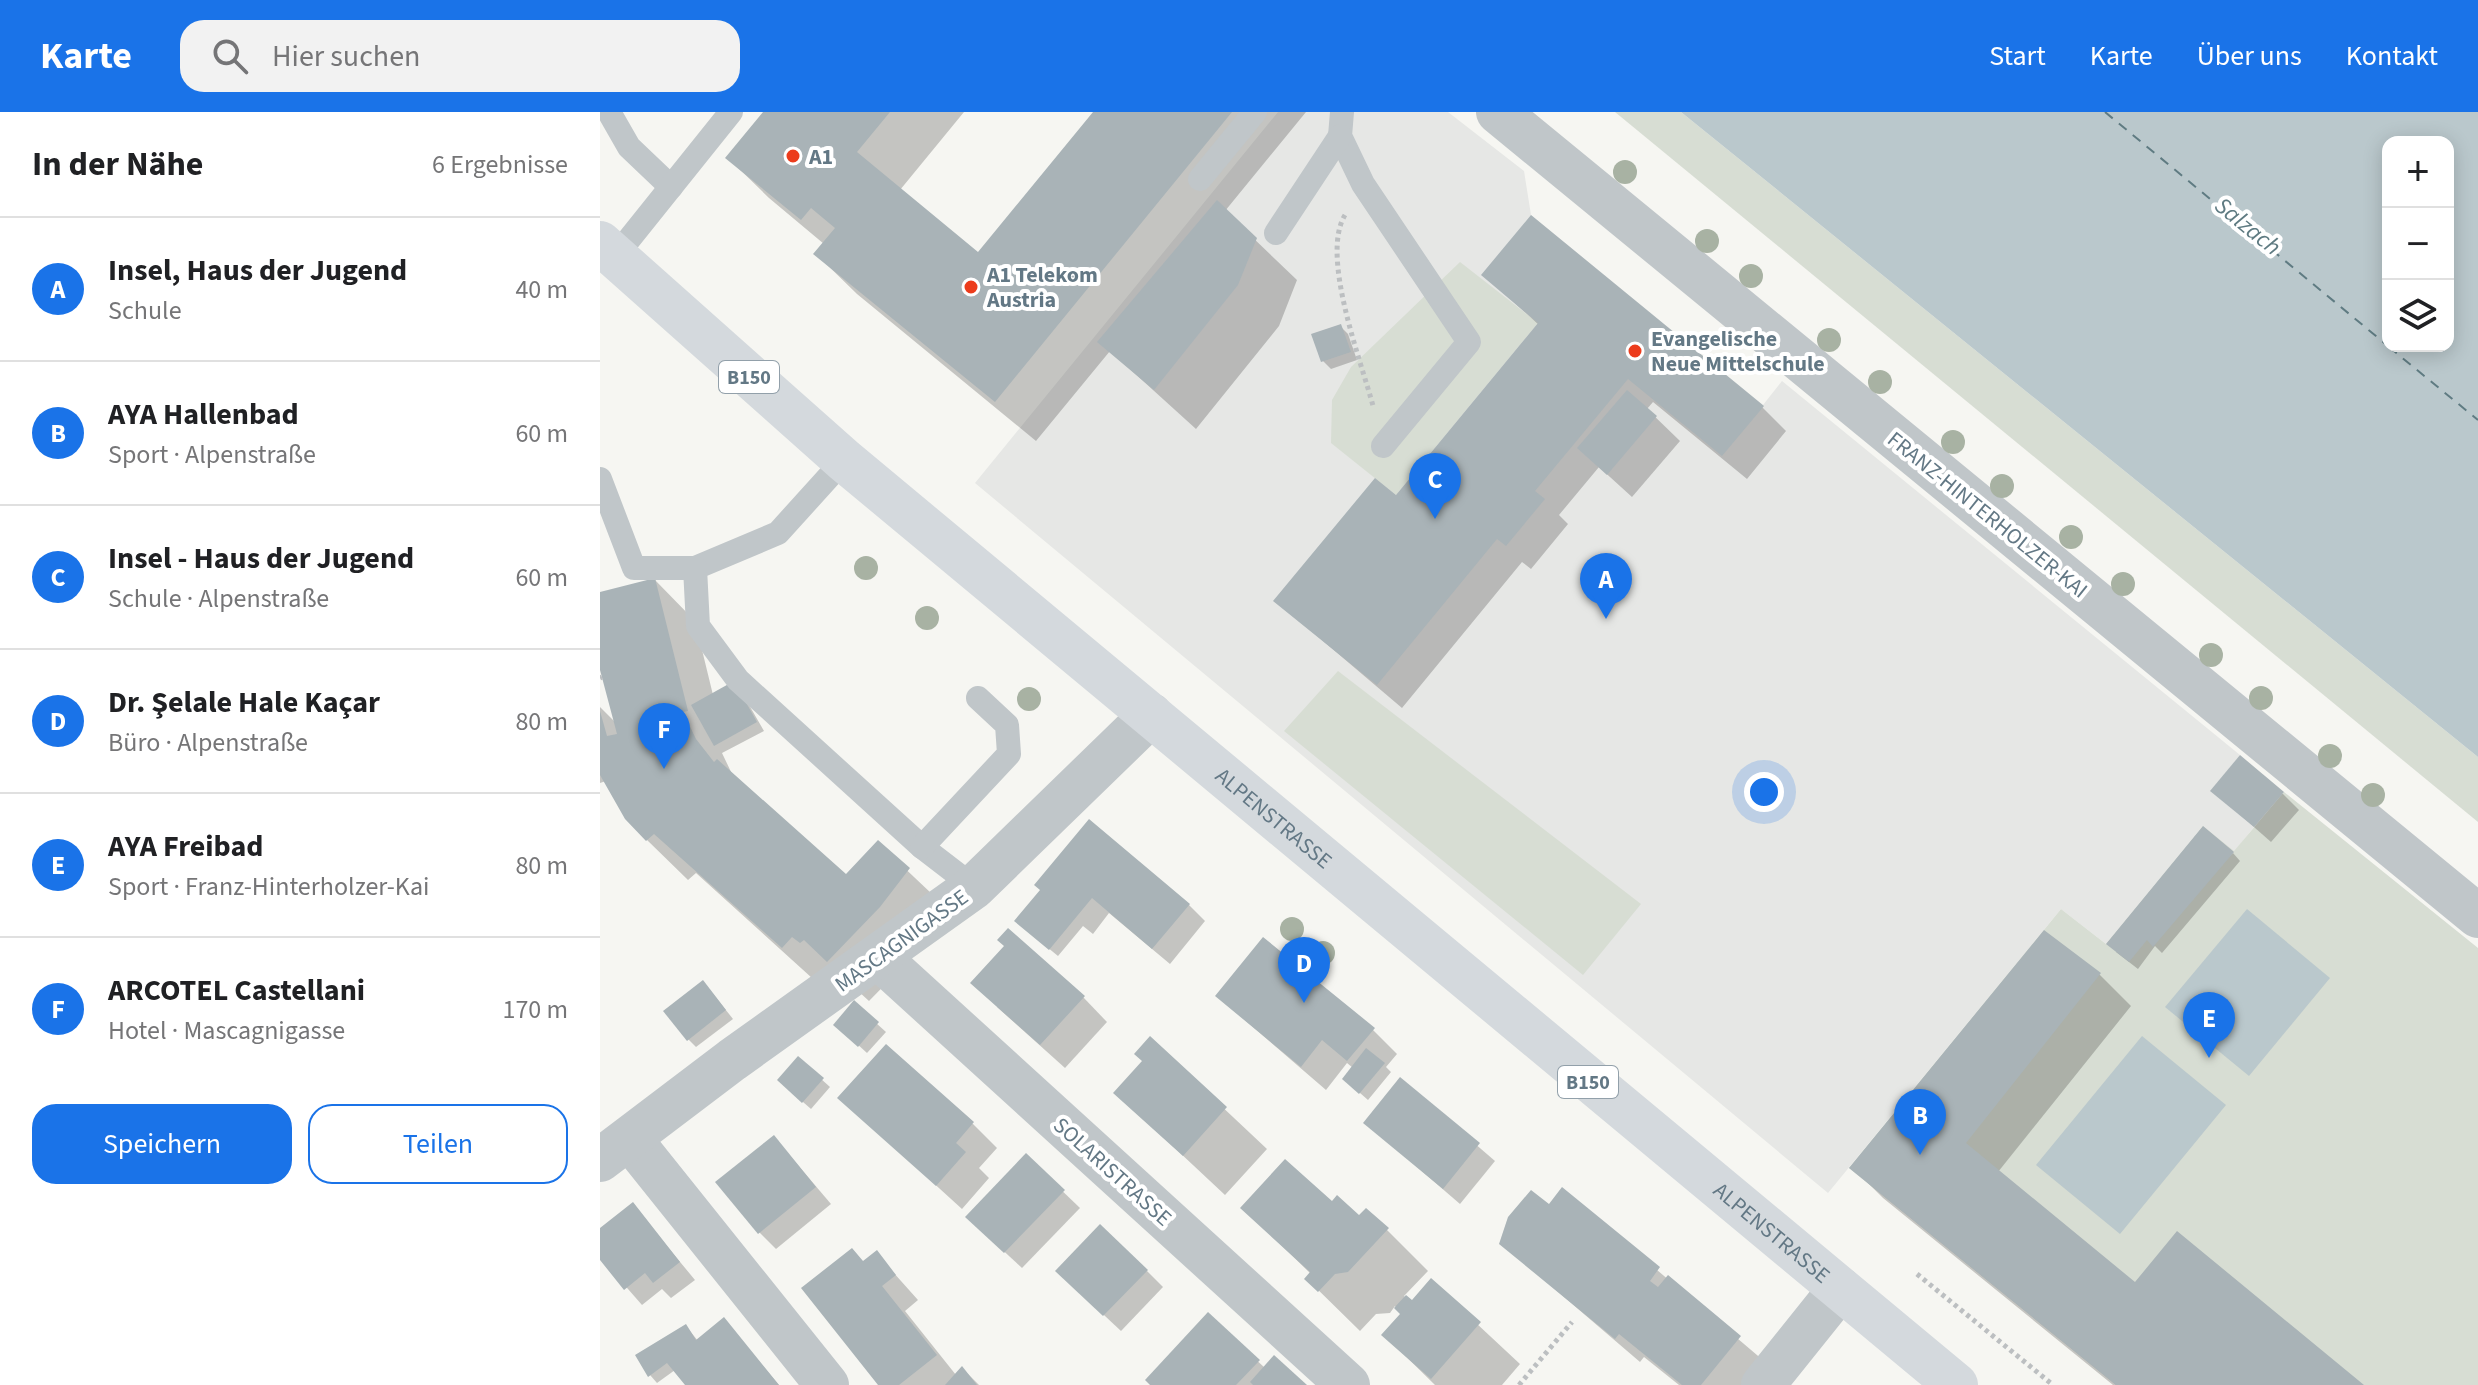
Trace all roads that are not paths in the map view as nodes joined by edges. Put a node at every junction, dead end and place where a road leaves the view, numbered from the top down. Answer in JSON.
{"nodes":[{"id":1,"x":609,"y":112,"type":"edge"},
{"id":2,"x":731,"y":112,"type":"edge"},
{"id":3,"x":1255,"y":112,"type":"edge"},
{"id":4,"x":1498,"y":112,"type":"edge"},
{"id":5,"x":1341,"y":124,"type":"edge"},
{"id":6,"x":1200,"y":179,"type":"dead end"},
{"id":7,"x":671,"y":187,"type":"junction"},
{"id":8,"x":1276,"y":233,"type":"dead end"},
{"id":9,"x":607,"y":250,"type":"edge"},
{"id":10,"x":1383,"y":446,"type":"road end"},
{"id":11,"x":844,"y":460,"type":"junction"},
{"id":12,"x":600,"y":479,"type":"edge"},
{"id":13,"x":695,"y":568,"type":"junction"},
{"id":14,"x":978,"y":698,"type":"dead end"},
{"id":15,"x":1151,"y":715,"type":"junction"},
{"id":16,"x":922,"y":847,"type":"junction"},
{"id":17,"x":974,"y":887,"type":"junction"},
{"id":18,"x":2478,"y":916,"type":"edge"},
{"id":19,"x":879,"y":958,"type":"junction"},
{"id":20,"x":615,"y":1150,"type":"edge"},
{"id":21,"x":1840,"y":1289,"type":"junction"},
{"id":22,"x":827,"y":1385,"type":"edge"},
{"id":23,"x":1348,"y":1385,"type":"edge"},
{"id":24,"x":1763,"y":1385,"type":"edge"},
{"id":25,"x":1956,"y":1385,"type":"edge"}],
"edges":[{"from":1,"to":7,"type":"lane"},
{"from":2,"to":7,"type":"lane"},
{"from":3,"to":6,"type":"lane"},
{"from":4,"to":18,"type":"street","name":"FRANZ-HINTERHOLZER-KAI"},
{"from":5,"to":8,"type":"lane"},
{"from":5,"to":10,"type":"lane"},
{"from":7,"to":9,"type":"lane"},
{"from":9,"to":11,"type":"main road","name":"ALPENSTRASSE","number":"B150"},
{"from":11,"to":13,"type":"lane"},
{"from":11,"to":15,"type":"main road","name":"ALPENSTRASSE","number":"B150"},
{"from":12,"to":13,"type":"lane"},
{"from":13,"to":16,"type":"lane"},
{"from":14,"to":16,"type":"lane"},
{"from":15,"to":17,"type":"street","name":"MASCAGNIGASSE"},
{"from":15,"to":21,"type":"main road","name":"ALPENSTRASSE","number":"B150"},
{"from":16,"to":17,"type":"lane"},
{"from":17,"to":19,"type":"street","name":"MASCAGNIGASSE"},
{"from":19,"to":20,"type":"street","name":"MASCAGNIGASSE"},
{"from":19,"to":23,"type":"street","name":"SOLARISTRASSE"},
{"from":20,"to":22,"type":"street","name":"MASCAGNIGASSE"},
{"from":21,"to":24,"type":"street"},
{"from":21,"to":25,"type":"main road","name":"ALPENSTRASSE","number":"B150"}]}
